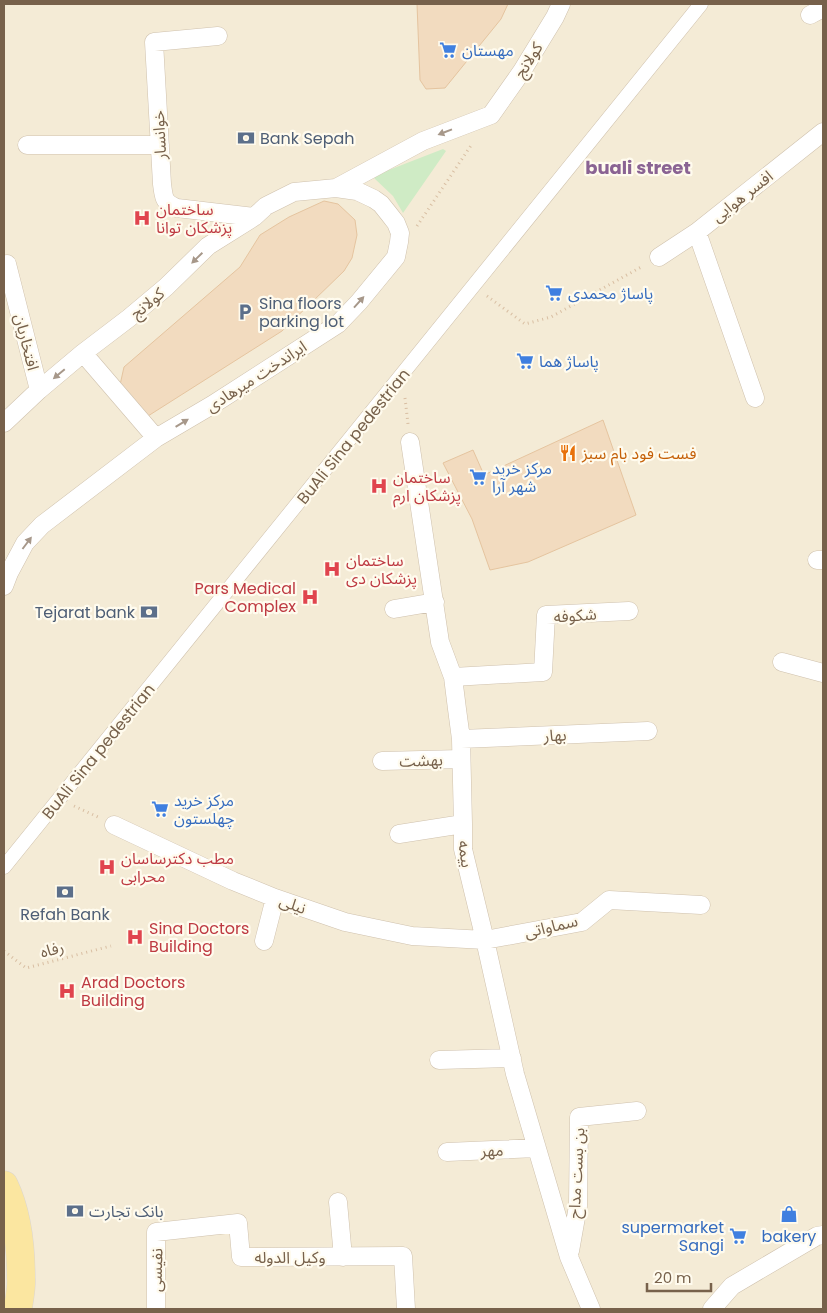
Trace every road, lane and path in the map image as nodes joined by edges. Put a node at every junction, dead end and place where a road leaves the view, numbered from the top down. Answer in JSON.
{"nodes":[{"id":1,"x":561,"y":4,"type":"edge"},
{"id":2,"x":701,"y":4,"type":"edge"},
{"id":3,"x":218,"y":36,"type":"dead end"},
{"id":4,"x":491,"y":115,"type":"junction"},
{"id":5,"x":823,"y":132,"type":"edge"},
{"id":6,"x":27,"y":145,"type":"dead end"},
{"id":7,"x":160,"y":145,"type":"junction"},
{"id":8,"x":336,"y":188,"type":"junction"},
{"id":9,"x":254,"y":217,"type":"junction"},
{"id":10,"x":697,"y":232,"type":"junction"},
{"id":11,"x":659,"y":257,"type":"joint"},
{"id":12,"x":396,"y":258,"type":"junction"},
{"id":13,"x":7,"y":264,"type":"dead end"},
{"id":14,"x":473,"y":286,"type":"junction"},
{"id":15,"x":83,"y":353,"type":"junction"},
{"id":16,"x":403,"y":374,"type":"junction"},
{"id":17,"x":39,"y":390,"type":"junction"},
{"id":18,"x":755,"y":398,"type":"dead end"},
{"id":19,"x":4,"y":423,"type":"edge"},
{"id":20,"x":156,"y":438,"type":"junction"},
{"id":21,"x":410,"y":442,"type":"joint"},
{"id":22,"x":4,"y":586,"type":"edge"},
{"id":23,"x":435,"y":602,"type":"junction"},
{"id":24,"x":394,"y":609,"type":"dead end"},
{"id":25,"x":629,"y":611,"type":"dead end"},
{"id":26,"x":782,"y":662,"type":"dead end"},
{"id":27,"x":823,"y":673,"type":"edge"},
{"id":28,"x":453,"y":677,"type":"junction"},
{"id":29,"x":648,"y":731,"type":"dead end"},
{"id":30,"x":461,"y":739,"type":"junction"},
{"id":31,"x":461,"y":759,"type":"junction"},
{"id":32,"x":382,"y":761,"type":"dead end"},
{"id":33,"x":59,"y":799,"type":"junction"},
{"id":34,"x":463,"y":824,"type":"junction"},
{"id":35,"x":114,"y":825,"type":"joint"},
{"id":36,"x":399,"y":834,"type":"dead end"},
{"id":37,"x":4,"y":867,"type":"edge"},
{"id":38,"x":275,"y":898,"type":"junction"},
{"id":39,"x":701,"y":905,"type":"dead end"},
{"id":40,"x":485,"y":940,"type":"junction"},
{"id":41,"x":264,"y":941,"type":"dead end"},
{"id":42,"x":111,"y":946,"type":"dead end"},
{"id":43,"x":4,"y":951,"type":"edge"},
{"id":44,"x":512,"y":1058,"type":"junction"},
{"id":45,"x":439,"y":1060,"type":"dead end"},
{"id":46,"x":637,"y":1111,"type":"dead end"},
{"id":47,"x":537,"y":1148,"type":"junction"},
{"id":48,"x":447,"y":1152,"type":"dead end"},
{"id":49,"x":4,"y":1185,"type":"edge"},
{"id":50,"x":338,"y":1202,"type":"dead end"},
{"id":51,"x":156,"y":1232,"type":"joint"},
{"id":52,"x":821,"y":1232,"type":"edge"},
{"id":53,"x":343,"y":1257,"type":"junction"},
{"id":54,"x":569,"y":1257,"type":"junction"},
{"id":55,"x":18,"y":1309,"type":"edge"},
{"id":56,"x":156,"y":1309,"type":"edge"},
{"id":57,"x":406,"y":1309,"type":"edge"},
{"id":58,"x":591,"y":1309,"type":"edge"},
{"id":59,"x":712,"y":1309,"type":"edge"}],
"edges":[{"from":1,"to":4,"type":"street","name":"کولانج"},
{"from":2,"to":14,"type":"street","name":"BuAli Sina pedestrian"},
{"from":3,"to":7,"type":"street","name":"خوانسار"},
{"from":4,"to":8,"type":"street","one_way":true},
{"from":4,"to":12,"type":"path"},
{"from":5,"to":10,"type":"street","name":"افسر هوایی"},
{"from":6,"to":7,"type":"street"},
{"from":7,"to":9,"type":"street","name":"خوانسار"},
{"from":8,"to":9,"type":"street","name":"کولانج"},
{"from":8,"to":12,"type":"street"},
{"from":9,"to":15,"type":"street","name":"کولانج","one_way":true},
{"from":10,"to":11,"type":"street","name":"افسر هوایی"},
{"from":10,"to":18,"type":"street"},
{"from":11,"to":14,"type":"path"},
{"from":20,"to":12,"type":"street","name":"ایراندخت میرهادی","one_way":true},
{"from":13,"to":17,"type":"street","name":"افتخاریان"},
{"from":14,"to":16,"type":"street","name":"BuAli Sina pedestrian"},
{"from":15,"to":17,"type":"street","name":"کولانج","one_way":true},
{"from":15,"to":20,"type":"street"},
{"from":16,"to":21,"type":"path"},
{"from":16,"to":33,"type":"street","name":"BuAli Sina pedestrian"},
{"from":17,"to":19,"type":"street","name":"کولانج"},
{"from":22,"to":20,"type":"street","name":"ایراندخت میرهادی","one_way":true},
{"from":21,"to":23,"type":"street","name":"بیمه"},
{"from":23,"to":24,"type":"street"},
{"from":23,"to":28,"type":"street","name":"بیمه"},
{"from":25,"to":28,"type":"street","name":"شکوفه"},
{"from":26,"to":27,"type":"street"},
{"from":28,"to":30,"type":"street","name":"بیمه"},
{"from":29,"to":30,"type":"street","name":"بهار"},
{"from":30,"to":31,"type":"street","name":"بیمه"},
{"from":31,"to":32,"type":"street","name":"بهشت"},
{"from":31,"to":34,"type":"street","name":"بیمه"},
{"from":33,"to":35,"type":"path"},
{"from":33,"to":37,"type":"street","name":"BuAli Sina pedestrian"},
{"from":34,"to":36,"type":"street"},
{"from":34,"to":40,"type":"street","name":"بیمه"},
{"from":35,"to":38,"type":"street","name":"نیلی"},
{"from":38,"to":40,"type":"street","name":"نیلی"},
{"from":38,"to":41,"type":"street"},
{"from":39,"to":40,"type":"street","name":"سماواتی"},
{"from":40,"to":44,"type":"street","name":"بیمه"},
{"from":42,"to":43,"type":"path","name":"رفاه"},
{"from":44,"to":45,"type":"street"},
{"from":44,"to":47,"type":"street","name":"بیمه"},
{"from":46,"to":54,"type":"street","name":"بن بست مداح"},
{"from":47,"to":48,"type":"street","name":"مهر"},
{"from":47,"to":54,"type":"street","name":"بیمه"},
{"from":49,"to":55,"type":"main road"},
{"from":50,"to":53,"type":"street"},
{"from":51,"to":53,"type":"street","name":"وکیل الدوله"},
{"from":51,"to":56,"type":"street","name":"نفیسی"},
{"from":52,"to":59,"type":"street"},
{"from":53,"to":57,"type":"street","name":"وکیل الدوله"},
{"from":54,"to":58,"type":"street","name":"بیمه"}]}
